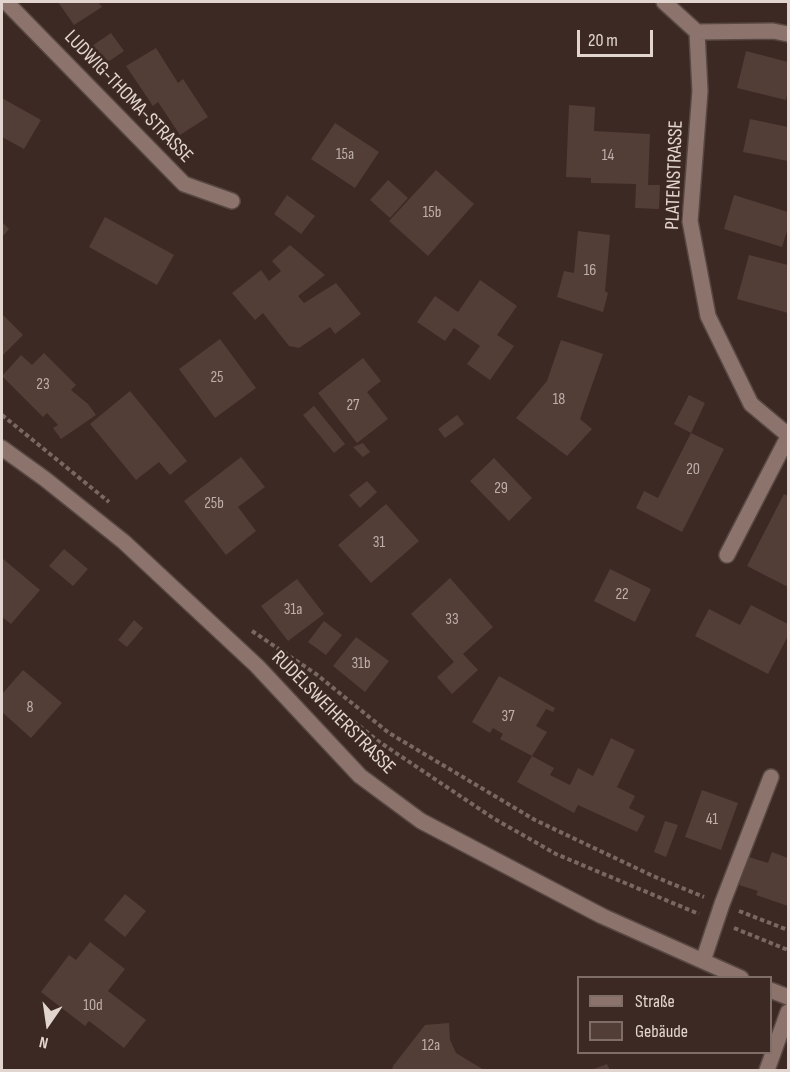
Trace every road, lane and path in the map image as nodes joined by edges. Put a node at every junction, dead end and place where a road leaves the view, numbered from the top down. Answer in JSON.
{"nodes":[{"id":1,"x":6,"y":2,"type":"edge"},
{"id":2,"x":664,"y":2,"type":"edge"},
{"id":3,"x":698,"y":32,"type":"junction"},
{"id":4,"x":789,"y":34,"type":"edge"},
{"id":5,"x":232,"y":201,"type":"dead end"},
{"id":6,"x":789,"y":436,"type":"edge"},
{"id":7,"x":2,"y":448,"type":"edge"},
{"id":8,"x":728,"y":555,"type":"dead end"},
{"id":9,"x":243,"y":626,"type":"dead end"},
{"id":10,"x":292,"y":672,"type":"dead end"},
{"id":11,"x":771,"y":777,"type":"dead end"},
{"id":12,"x":722,"y":904,"type":"junction"},
{"id":13,"x":717,"y":920,"type":"junction"},
{"id":14,"x":789,"y":930,"type":"edge"},
{"id":15,"x":789,"y":950,"type":"edge"},
{"id":16,"x":704,"y":961,"type":"junction"},
{"id":17,"x":737,"y":976,"type":"edge"},
{"id":18,"x":772,"y":990,"type":"edge"},
{"id":19,"x":789,"y":997,"type":"edge"},
{"id":20,"x":789,"y":1012,"type":"edge"},
{"id":21,"x":767,"y":1071,"type":"edge"}],
"edges":[{"from":1,"to":5,"type":"street","name":"LUDWIG-THOMA-STRASSE"},
{"from":2,"to":3,"type":"street"},
{"from":3,"to":4,"type":"street"},
{"from":3,"to":6,"type":"street","name":"PLATENSTRASSE"},
{"from":6,"to":8,"type":"street"},
{"from":7,"to":16,"type":"street","name":"RUDELSWEIHERSTRASSE"},
{"from":9,"to":12,"type":"path"},
{"from":10,"to":13,"type":"path"},
{"from":11,"to":12,"type":"street"},
{"from":12,"to":13,"type":"street"},
{"from":12,"to":14,"type":"path"},
{"from":13,"to":15,"type":"path"},
{"from":13,"to":16,"type":"street"},
{"from":16,"to":17,"type":"street","name":"RUDELSWEIHERSTRASSE"},
{"from":18,"to":19,"type":"street"},
{"from":20,"to":21,"type":"street"}]}
